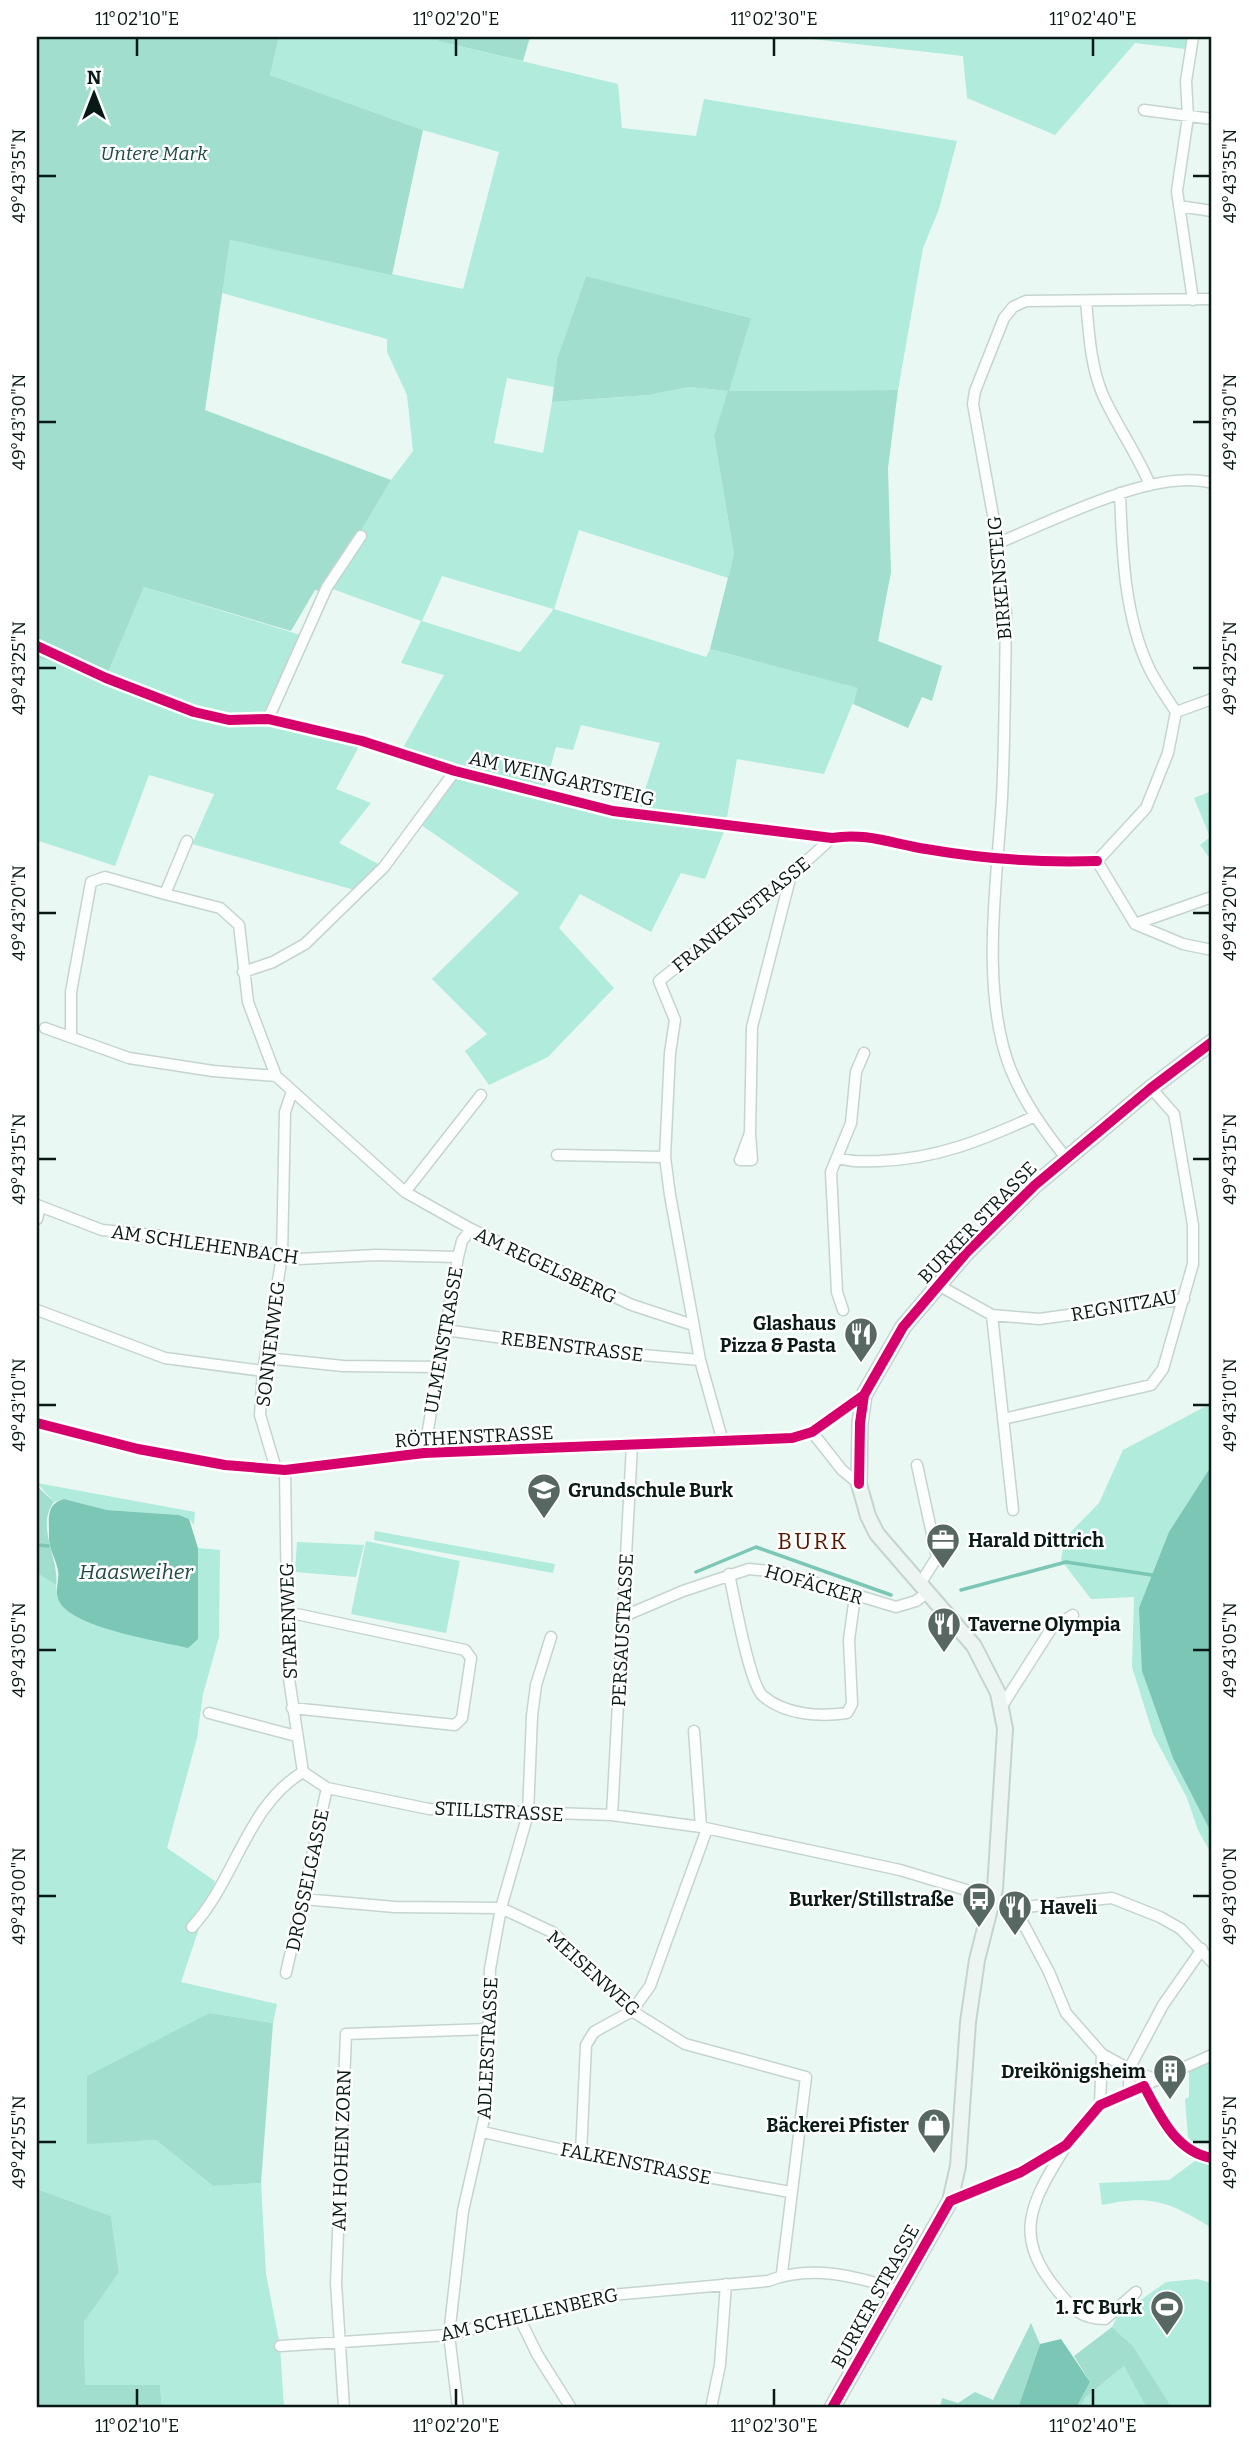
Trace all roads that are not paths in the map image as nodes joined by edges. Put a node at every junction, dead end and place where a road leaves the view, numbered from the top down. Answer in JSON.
{"nodes":[{"id":1,"x":1193,"y":37,"type":"edge"},
{"id":2,"x":1144,"y":110,"type":"dead end"},
{"id":3,"x":1188,"y":117,"type":"junction"},
{"id":4,"x":1212,"y":118,"type":"edge"},
{"id":5,"x":1179,"y":206,"type":"junction"},
{"id":6,"x":1212,"y":211,"type":"edge"},
{"id":7,"x":1212,"y":299,"type":"edge"},
{"id":8,"x":1193,"y":300,"type":"junction"},
{"id":9,"x":1086,"y":301,"type":"junction"},
{"id":10,"x":1212,"y":484,"type":"edge"},
{"id":11,"x":1150,"y":485,"type":"junction"},
{"id":12,"x":1120,"y":493,"type":"junction"},
{"id":13,"x":361,"y":536,"type":"dead end"},
{"id":14,"x":998,"y":543,"type":"junction"},
{"id":15,"x":37,"y":646,"type":"edge"},
{"id":16,"x":1212,"y":699,"type":"edge"},
{"id":17,"x":1176,"y":712,"type":"junction"},
{"id":18,"x":268,"y":719,"type":"junction"},
{"id":19,"x":454,"y":771,"type":"junction"},
{"id":20,"x":832,"y":838,"type":"junction"},
{"id":21,"x":187,"y":841,"type":"dead end"},
{"id":22,"x":998,"y":859,"type":"junction"},
{"id":23,"x":1097,"y":861,"type":"junction"},
{"id":24,"x":791,"y":875,"type":"junction"},
{"id":25,"x":165,"y":894,"type":"junction"},
{"id":26,"x":1212,"y":897,"type":"edge"},
{"id":27,"x":1135,"y":924,"type":"junction"},
{"id":28,"x":1212,"y":950,"type":"edge"},
{"id":29,"x":243,"y":972,"type":"junction"},
{"id":30,"x":45,"y":1028,"type":"dead end"},
{"id":31,"x":71,"y":1037,"type":"junction"},
{"id":32,"x":1212,"y":1042,"type":"edge"},
{"id":33,"x":864,"y":1053,"type":"dead end"},
{"id":34,"x":276,"y":1076,"type":"junction"},
{"id":35,"x":1151,"y":1088,"type":"junction"},
{"id":36,"x":292,"y":1091,"type":"junction"},
{"id":37,"x":481,"y":1095,"type":"dead end"},
{"id":38,"x":1033,"y":1117,"type":"junction"},
{"id":39,"x":750,"y":1133,"type":"dead end"},
{"id":40,"x":557,"y":1155,"type":"dead end"},
{"id":41,"x":665,"y":1157,"type":"junction"},
{"id":42,"x":837,"y":1157,"type":"junction"},
{"id":43,"x":1066,"y":1158,"type":"junction"},
{"id":44,"x":404,"y":1192,"type":"junction"},
{"id":45,"x":38,"y":1205,"type":"edge"},
{"id":46,"x":37,"y":1219,"type":"edge"},
{"id":47,"x":471,"y":1229,"type":"junction"},
{"id":48,"x":282,"y":1255,"type":"junction"},
{"id":49,"x":458,"y":1257,"type":"junction"},
{"id":50,"x":937,"y":1285,"type":"junction"},
{"id":51,"x":1184,"y":1299,"type":"junction"},
{"id":52,"x":37,"y":1310,"type":"edge"},
{"id":53,"x":843,"y":1310,"type":"dead end"},
{"id":54,"x":992,"y":1315,"type":"junction"},
{"id":55,"x":693,"y":1325,"type":"junction"},
{"id":56,"x":445,"y":1330,"type":"junction"},
{"id":57,"x":266,"y":1358,"type":"junction"},
{"id":58,"x":700,"y":1360,"type":"junction"},
{"id":59,"x":437,"y":1367,"type":"junction"},
{"id":60,"x":263,"y":1371,"type":"junction"},
{"id":61,"x":864,"y":1395,"type":"junction"},
{"id":62,"x":1003,"y":1419,"type":"junction"},
{"id":63,"x":37,"y":1423,"type":"edge"},
{"id":64,"x":812,"y":1432,"type":"junction"},
{"id":65,"x":723,"y":1442,"type":"junction"},
{"id":66,"x":632,"y":1446,"type":"junction"},
{"id":67,"x":424,"y":1453,"type":"junction"},
{"id":68,"x":917,"y":1465,"type":"dead end"},
{"id":69,"x":281,"y":1469,"type":"junction"},
{"id":70,"x":859,"y":1483,"type":"junction"},
{"id":71,"x":1013,"y":1510,"type":"dead end"},
{"id":72,"x":729,"y":1574,"type":"junction"},
{"id":73,"x":924,"y":1588,"type":"junction"},
{"id":74,"x":855,"y":1596,"type":"junction"},
{"id":75,"x":287,"y":1612,"type":"junction"},
{"id":76,"x":1073,"y":1615,"type":"dead end"},
{"id":77,"x":622,"y":1617,"type":"junction"},
{"id":78,"x":551,"y":1637,"type":"dead end"},
{"id":79,"x":1002,"y":1706,"type":"junction"},
{"id":80,"x":292,"y":1708,"type":"junction"},
{"id":81,"x":209,"y":1713,"type":"dead end"},
{"id":82,"x":694,"y":1731,"type":"dead end"},
{"id":83,"x":296,"y":1736,"type":"junction"},
{"id":84,"x":303,"y":1772,"type":"junction"},
{"id":85,"x":327,"y":1788,"type":"junction"},
{"id":86,"x":528,"y":1814,"type":"junction"},
{"id":87,"x":612,"y":1815,"type":"junction"},
{"id":88,"x":704,"y":1828,"type":"junction"},
{"id":89,"x":993,"y":1898,"type":"junction"},
{"id":90,"x":303,"y":1899,"type":"junction"},
{"id":91,"x":501,"y":1908,"type":"junction"},
{"id":92,"x":1015,"y":1908,"type":"junction"},
{"id":93,"x":192,"y":1927,"type":"dead end"},
{"id":94,"x":1202,"y":1949,"type":"junction"},
{"id":95,"x":1212,"y":1962,"type":"edge"},
{"id":96,"x":286,"y":1973,"type":"dead end"},
{"id":97,"x":632,"y":2011,"type":"junction"},
{"id":98,"x":488,"y":2029,"type":"junction"},
{"id":99,"x":1102,"y":2054,"type":"junction"},
{"id":100,"x":1212,"y":2055,"type":"edge"},
{"id":101,"x":1129,"y":2069,"type":"junction"},
{"id":102,"x":1157,"y":2080,"type":"junction"},
{"id":103,"x":1129,"y":2093,"type":"junction"},
{"id":104,"x":1100,"y":2105,"type":"junction"},
{"id":105,"x":483,"y":2132,"type":"junction"},
{"id":106,"x":1066,"y":2145,"type":"junction"},
{"id":107,"x":581,"y":2154,"type":"junction"},
{"id":108,"x":790,"y":2192,"type":"junction"},
{"id":109,"x":950,"y":2201,"type":"junction"},
{"id":110,"x":782,"y":2273,"type":"junction"},
{"id":111,"x":726,"y":2284,"type":"junction"},
{"id":112,"x":900,"y":2291,"type":"junction"},
{"id":113,"x":1136,"y":2292,"type":"dead end"},
{"id":114,"x":519,"y":2317,"type":"junction"},
{"id":115,"x":449,"y":2335,"type":"junction"},
{"id":116,"x":340,"y":2343,"type":"junction"},
{"id":117,"x":280,"y":2347,"type":"dead end"},
{"id":118,"x":344,"y":2408,"type":"edge"},
{"id":119,"x":458,"y":2408,"type":"edge"},
{"id":120,"x":571,"y":2408,"type":"edge"},
{"id":121,"x":711,"y":2408,"type":"edge"},
{"id":122,"x":832,"y":2408,"type":"edge"}],
"edges":[{"from":1,"to":3,"type":"street"},
{"from":2,"to":3,"type":"street"},
{"from":3,"to":4,"type":"street"},
{"from":3,"to":5,"type":"street"},
{"from":5,"to":6,"type":"street"},
{"from":5,"to":8,"type":"street"},
{"from":7,"to":8,"type":"street"},
{"from":8,"to":9,"type":"street"},
{"from":9,"to":11,"type":"street"},
{"from":9,"to":14,"type":"street","name":"BIRKENSTEIG"},
{"from":10,"to":11,"type":"street"},
{"from":11,"to":12,"type":"street"},
{"from":12,"to":14,"type":"street"},
{"from":12,"to":17,"type":"street"},
{"from":13,"to":18,"type":"street"},
{"from":14,"to":22,"type":"street","name":"BIRKENSTEIG"},
{"from":15,"to":18,"type":"street","name":"AM WEINGARTSTEIG"},
{"from":16,"to":17,"type":"street"},
{"from":17,"to":23,"type":"street"},
{"from":18,"to":19,"type":"street","name":"AM WEINGARTSTEIG"},
{"from":19,"to":20,"type":"street","name":"AM WEINGARTSTEIG"},
{"from":19,"to":29,"type":"street","name":"AM WEINGARTSTEIG"},
{"from":20,"to":22,"type":"street","name":"AM WEINGARTSTEIG"},
{"from":20,"to":24,"type":"street","name":"FRANKENSTRASSE"},
{"from":21,"to":25,"type":"street"},
{"from":22,"to":23,"type":"street","name":"AM WEINGARTSTEIG"},
{"from":22,"to":38,"type":"street","name":"BIRKENSTEIG"},
{"from":23,"to":27,"type":"street"},
{"from":24,"to":39,"type":"street"},
{"from":24,"to":41,"type":"street","name":"FRANKENSTRASSE"},
{"from":25,"to":29,"type":"street","name":"AM REGELSBERG"},
{"from":25,"to":31,"type":"street","name":"AM REGELSBERG"},
{"from":26,"to":27,"type":"street"},
{"from":27,"to":28,"type":"street"},
{"from":29,"to":34,"type":"street","name":"AM REGELSBERG"},
{"from":30,"to":31,"type":"street"},
{"from":31,"to":34,"type":"street"},
{"from":32,"to":35,"type":"main road","name":"BURKER STRASSE"},
{"from":33,"to":42,"type":"street"},
{"from":34,"to":36,"type":"street","name":"AM REGELSBERG"},
{"from":35,"to":43,"type":"main road","name":"BURKER STRASSE"},
{"from":35,"to":51,"type":"street","name":"REGNITZAU"},
{"from":36,"to":44,"type":"street","name":"AM REGELSBERG"},
{"from":36,"to":48,"type":"street","name":"SONNENWEG"},
{"from":37,"to":44,"type":"street"},
{"from":38,"to":42,"type":"street"},
{"from":38,"to":43,"type":"street","name":"BIRKENSTEIG"},
{"from":40,"to":41,"type":"street"},
{"from":41,"to":55,"type":"street","name":"FRANKENSTRASSE"},
{"from":42,"to":53,"type":"street"},
{"from":43,"to":50,"type":"main road","name":"BURKER STRASSE"},
{"from":44,"to":47,"type":"street","name":"AM REGELSBERG"},
{"from":45,"to":46,"type":"street","name":"AM SCHLEHENBACH"},
{"from":45,"to":48,"type":"street","name":"AM SCHLEHENBACH"},
{"from":47,"to":49,"type":"street","name":"ULMENSTRASSE"},
{"from":47,"to":55,"type":"street","name":"AM REGELSBERG"},
{"from":48,"to":49,"type":"street","name":"AM SCHLEHENBACH"},
{"from":48,"to":57,"type":"street","name":"SONNENWEG"},
{"from":49,"to":56,"type":"street","name":"ULMENSTRASSE"},
{"from":50,"to":54,"type":"street","name":"REGNITZAU"},
{"from":50,"to":61,"type":"main road","name":"BURKER STRASSE"},
{"from":51,"to":54,"type":"street","name":"REGNITZAU"},
{"from":51,"to":62,"type":"street"},
{"from":52,"to":60,"type":"street"},
{"from":54,"to":62,"type":"street"},
{"from":55,"to":58,"type":"street","name":"FRANKENSTRASSE"},
{"from":56,"to":58,"type":"street","name":"REBENSTRASSE"},
{"from":56,"to":59,"type":"street","name":"ULMENSTRASSE"},
{"from":57,"to":59,"type":"street"},
{"from":57,"to":60,"type":"street","name":"SONNENWEG"},
{"from":58,"to":65,"type":"street","name":"FRANKENSTRASSE"},
{"from":59,"to":67,"type":"street","name":"ULMENSTRASSE"},
{"from":60,"to":69,"type":"street","name":"SONNENWEG"},
{"from":61,"to":64,"type":"street","name":"RÖTHENSTRASSE"},
{"from":61,"to":70,"type":"main road","name":"BURKER STRASSE"},
{"from":62,"to":71,"type":"street"},
{"from":63,"to":69,"type":"street","name":"RÖTHENSTRASSE"},
{"from":64,"to":65,"type":"street","name":"RÖTHENSTRASSE"},
{"from":64,"to":70,"type":"street"},
{"from":65,"to":66,"type":"street","name":"RÖTHENSTRASSE"},
{"from":66,"to":67,"type":"street","name":"RÖTHENSTRASSE"},
{"from":66,"to":77,"type":"street","name":"PERSAUSTRASSE"},
{"from":67,"to":69,"type":"street","name":"RÖTHENSTRASSE"},
{"from":68,"to":73,"type":"street"},
{"from":69,"to":75,"type":"street","name":"STARENWEG"},
{"from":70,"to":73,"type":"main road","name":"BURKER STRASSE"},
{"from":72,"to":74,"type":"street","name":"HOFÄCKER"},
{"from":72,"to":74,"type":"street"},
{"from":72,"to":77,"type":"street","name":"HOFÄCKER"},
{"from":73,"to":74,"type":"street","name":"HOFÄCKER"},
{"from":73,"to":79,"type":"main road","name":"BURKER STRASSE"},
{"from":75,"to":80,"type":"street","name":"STARENWEG"},
{"from":75,"to":80,"type":"street"},
{"from":76,"to":79,"type":"street"},
{"from":77,"to":87,"type":"street","name":"PERSAUSTRASSE"},
{"from":78,"to":86,"type":"street","name":"ADLERSTRASSE"},
{"from":79,"to":89,"type":"main road","name":"BURKER STRASSE"},
{"from":80,"to":83,"type":"street","name":"STARENWEG"},
{"from":81,"to":83,"type":"street"},
{"from":82,"to":88,"type":"street"},
{"from":83,"to":84,"type":"street","name":"STARENWEG"},
{"from":84,"to":85,"type":"street","name":"STILLSTRASSE"},
{"from":84,"to":93,"type":"street"},
{"from":85,"to":86,"type":"street","name":"STILLSTRASSE"},
{"from":85,"to":90,"type":"street","name":"DROSSELGASSE"},
{"from":86,"to":87,"type":"street","name":"STILLSTRASSE"},
{"from":86,"to":91,"type":"street","name":"ADLERSTRASSE"},
{"from":87,"to":88,"type":"street","name":"STILLSTRASSE"},
{"from":88,"to":89,"type":"street","name":"STILLSTRASSE"},
{"from":88,"to":97,"type":"street"},
{"from":89,"to":92,"type":"street","name":"STILLSTRASSE"},
{"from":89,"to":109,"type":"main road","name":"BURKER STRASSE"},
{"from":90,"to":91,"type":"street","name":"MEISENWEG"},
{"from":90,"to":96,"type":"street","name":"DROSSELGASSE"},
{"from":91,"to":97,"type":"street","name":"MEISENWEG"},
{"from":91,"to":98,"type":"street","name":"ADLERSTRASSE"},
{"from":92,"to":94,"type":"street"},
{"from":92,"to":99,"type":"street"},
{"from":94,"to":95,"type":"street"},
{"from":94,"to":101,"type":"street"},
{"from":97,"to":107,"type":"street"},
{"from":97,"to":108,"type":"street","name":"MEISENWEG"},
{"from":98,"to":105,"type":"street","name":"ADLERSTRASSE"},
{"from":98,"to":116,"type":"street","name":"AM HOHEN ZORN"},
{"from":99,"to":101,"type":"street"},
{"from":99,"to":104,"type":"street"},
{"from":100,"to":102,"type":"street"},
{"from":101,"to":102,"type":"street"},
{"from":101,"to":103,"type":"street"},
{"from":102,"to":103,"type":"street"},
{"from":103,"to":104,"type":"street"},
{"from":104,"to":106,"type":"street"},
{"from":105,"to":107,"type":"street","name":"FALKENSTRASSE"},
{"from":105,"to":115,"type":"street","name":"ADLERSTRASSE"},
{"from":106,"to":109,"type":"street"},
{"from":106,"to":113,"type":"street"},
{"from":107,"to":108,"type":"street","name":"FALKENSTRASSE"},
{"from":108,"to":110,"type":"street","name":"MEISENWEG"},
{"from":109,"to":112,"type":"main road","name":"BURKER STRASSE"},
{"from":110,"to":111,"type":"street","name":"AM SCHELLENBERG"},
{"from":110,"to":112,"type":"street","name":"AM SCHELLENBERG"},
{"from":111,"to":114,"type":"street","name":"AM SCHELLENBERG"},
{"from":111,"to":121,"type":"street"},
{"from":112,"to":122,"type":"main road","name":"BURKER STRASSE"},
{"from":114,"to":115,"type":"street","name":"AM SCHELLENBERG"},
{"from":114,"to":120,"type":"street"},
{"from":115,"to":116,"type":"street","name":"AM SCHELLENBERG"},
{"from":115,"to":119,"type":"street","name":"ADLERSTRASSE"},
{"from":116,"to":117,"type":"street","name":"AM SCHELLENBERG"},
{"from":116,"to":118,"type":"street","name":"AM HOHEN ZORN"}]}
